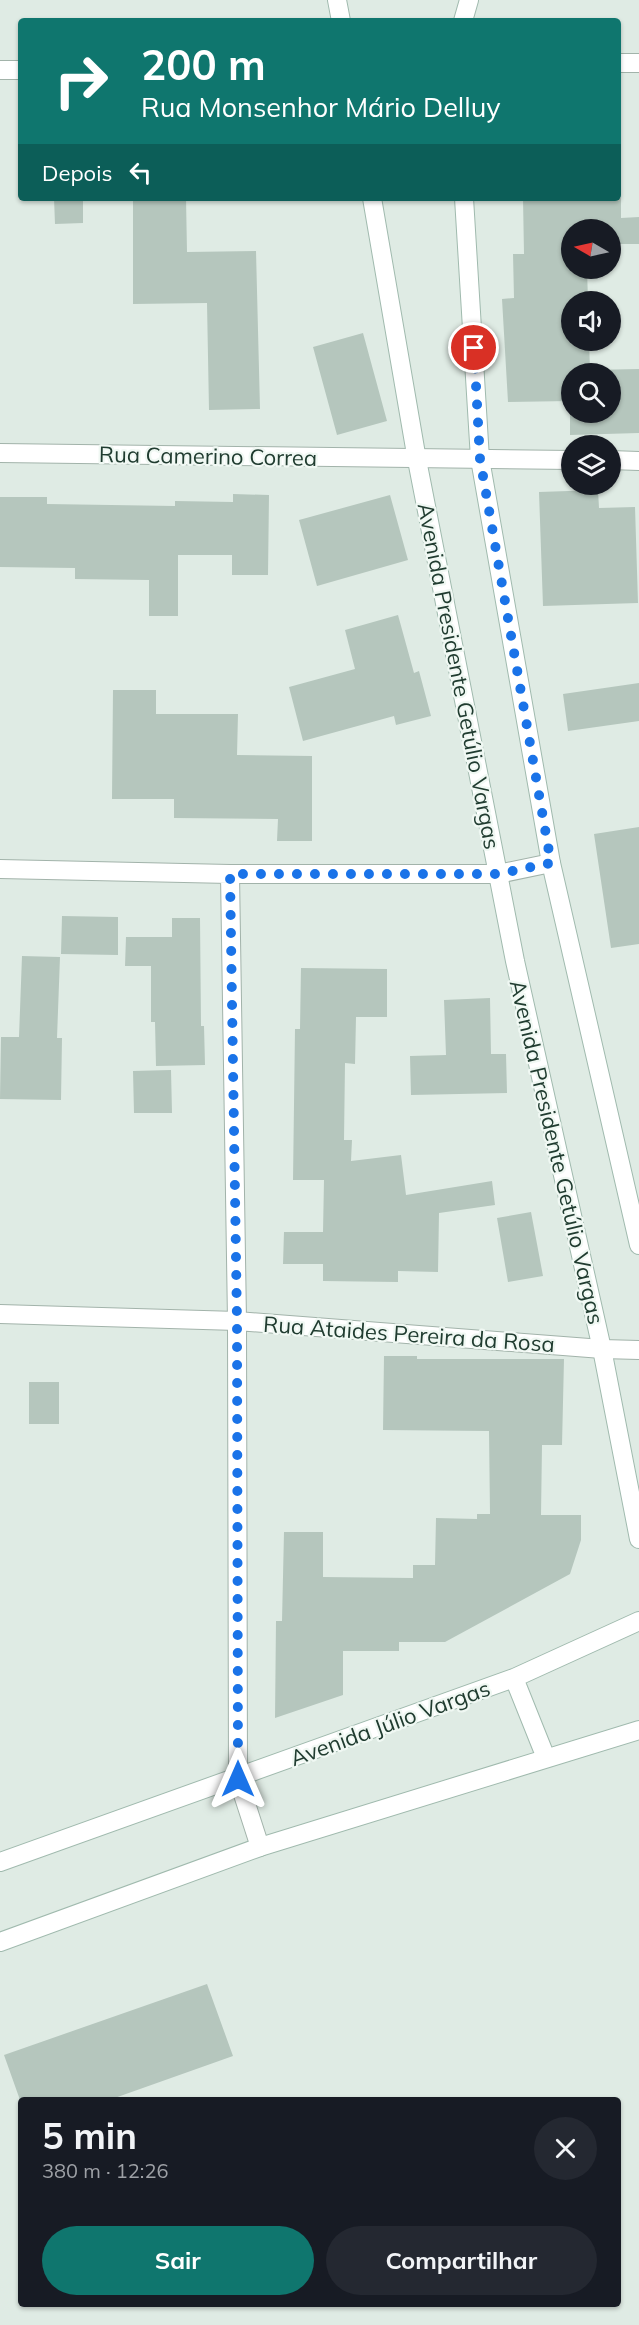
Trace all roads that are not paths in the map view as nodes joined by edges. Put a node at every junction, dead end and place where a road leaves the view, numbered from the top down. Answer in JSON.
{"nodes":[{"id":1,"x":337,"y":0,"type":"edge"},
{"id":2,"x":469,"y":0,"type":"edge"},
{"id":3,"x":340,"y":18,"type":"edge"},
{"id":4,"x":464,"y":18,"type":"edge"},
{"id":5,"x":621,"y":63,"type":"edge"},
{"id":6,"x":639,"y":63,"type":"edge"},
{"id":7,"x":0,"y":70,"type":"edge"},
{"id":8,"x":18,"y":70,"type":"edge"},
{"id":9,"x":373,"y":201,"type":"edge"},
{"id":10,"x":464,"y":201,"type":"edge"},
{"id":11,"x":0,"y":453,"type":"edge"},
{"id":12,"x":480,"y":459,"type":"junction"},
{"id":13,"x":417,"y":460,"type":"junction"},
{"id":14,"x":561,"y":460,"type":"edge"},
{"id":15,"x":621,"y":460,"type":"edge"},
{"id":16,"x":639,"y":461,"type":"edge"},
{"id":17,"x":551,"y":863,"type":"junction"},
{"id":18,"x":0,"y":869,"type":"edge"},
{"id":19,"x":230,"y":874,"type":"junction"},
{"id":20,"x":498,"y":874,"type":"junction"},
{"id":21,"x":639,"y":1245,"type":"edge"},
{"id":22,"x":0,"y":1314,"type":"edge"},
{"id":23,"x":237,"y":1321,"type":"junction"},
{"id":24,"x":602,"y":1349,"type":"junction"},
{"id":25,"x":639,"y":1350,"type":"edge"},
{"id":26,"x":631,"y":1459,"type":"edge"},
{"id":27,"x":639,"y":1539,"type":"edge"},
{"id":28,"x":639,"y":1621,"type":"edge"},
{"id":29,"x":514,"y":1678,"type":"junction"},
{"id":30,"x":639,"y":1730,"type":"edge"},
{"id":31,"x":546,"y":1758,"type":"junction"},
{"id":32,"x":238,"y":1779,"type":"junction"},
{"id":33,"x":260,"y":1847,"type":"junction"},
{"id":34,"x":0,"y":1862,"type":"edge"},
{"id":35,"x":0,"y":1942,"type":"edge"}],
"edges":[{"from":1,"to":3,"type":"main road"},
{"from":2,"to":4,"type":"main road"},
{"from":5,"to":6,"type":"main road"},
{"from":7,"to":8,"type":"main road"},
{"from":9,"to":13,"type":"main road","name":"Avenida Presidente Getúlio Vargas"},
{"from":10,"to":12,"type":"main road"},
{"from":11,"to":13,"type":"main road","name":"Rua Camerino Correa"},
{"from":12,"to":13,"type":"main road","name":"Rua Camerino Correa"},
{"from":12,"to":14,"type":"main road","name":"Rua Camerino Correa"},
{"from":12,"to":17,"type":"main road"},
{"from":13,"to":20,"type":"main road","name":"Avenida Presidente Getúlio Vargas"},
{"from":15,"to":16,"type":"main road"},
{"from":17,"to":20,"type":"main road"},
{"from":17,"to":21,"type":"main road"},
{"from":18,"to":19,"type":"main road"},
{"from":19,"to":20,"type":"main road"},
{"from":19,"to":23,"type":"main road"},
{"from":20,"to":24,"type":"main road","name":"Avenida Presidente Getúlio Vargas"},
{"from":22,"to":23,"type":"main road","name":"Rua Ataides Pereira da Rosa"},
{"from":23,"to":24,"type":"main road","name":"Rua Ataides Pereira da Rosa"},
{"from":23,"to":32,"type":"main road"},
{"from":24,"to":25,"type":"main road","name":"Rua Ataides Pereira da Rosa"},
{"from":24,"to":26,"type":"main road","name":"Avenida Presidente Getúlio Vargas"},
{"from":26,"to":27,"type":"main road","name":"Avenida Presidente Getúlio Vargas"},
{"from":28,"to":29,"type":"main road","name":"Avenida Júlio Vargas"},
{"from":29,"to":31,"type":"main road"},
{"from":29,"to":32,"type":"main road","name":"Avenida Júlio Vargas"},
{"from":30,"to":31,"type":"main road"},
{"from":31,"to":33,"type":"main road"},
{"from":32,"to":33,"type":"main road"},
{"from":32,"to":34,"type":"main road","name":"Avenida Júlio Vargas"},
{"from":33,"to":35,"type":"main road"}]}
